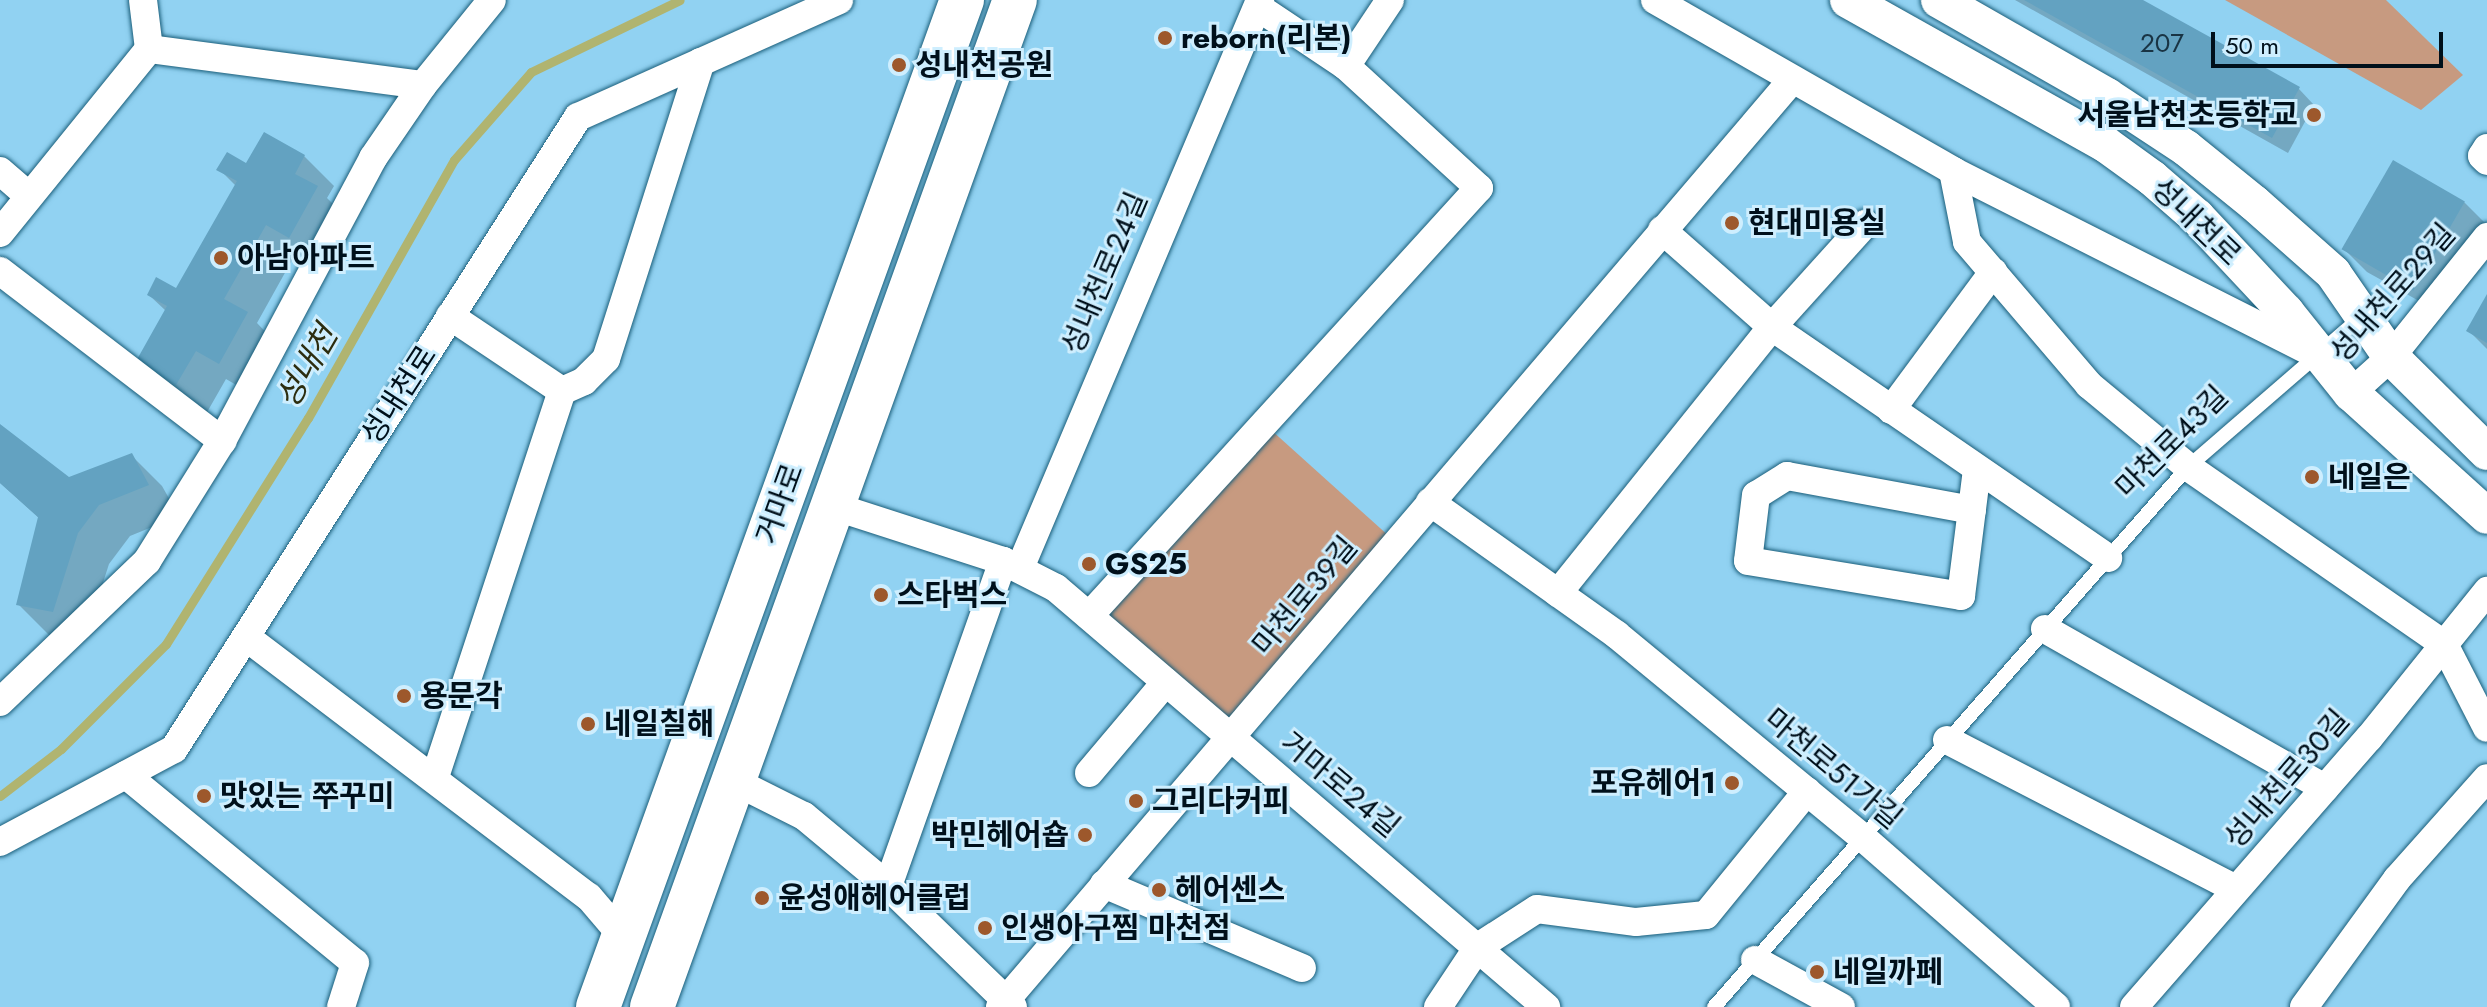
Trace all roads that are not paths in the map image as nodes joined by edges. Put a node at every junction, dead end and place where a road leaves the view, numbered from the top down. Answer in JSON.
{"nodes":[{"id":1,"x":143,"y":0,"type":"edge"},
{"id":2,"x":492,"y":0,"type":"edge"},
{"id":3,"x":839,"y":0,"type":"edge"},
{"id":4,"x":962,"y":0,"type":"edge"},
{"id":5,"x":1015,"y":0,"type":"edge"},
{"id":6,"x":1390,"y":0,"type":"edge"},
{"id":7,"x":1655,"y":0,"type":"edge"},
{"id":8,"x":1848,"y":0,"type":"edge"},
{"id":9,"x":1939,"y":0,"type":"edge"},
{"id":10,"x":1259,"y":3,"type":"edge"},
{"id":11,"x":149,"y":49,"type":"junction"},
{"id":12,"x":701,"y":62,"type":"junction"},
{"id":13,"x":1346,"y":66,"type":"junction"},
{"id":14,"x":1792,"y":80,"type":"junction"},
{"id":15,"x":423,"y":85,"type":"junction"},
{"id":16,"x":2487,"y":148,"type":"edge"},
{"id":17,"x":2487,"y":161,"type":"edge"},
{"id":18,"x":0,"y":171,"type":"edge"},
{"id":19,"x":1953,"y":171,"type":"junction"},
{"id":20,"x":29,"y":196,"type":"junction"},
{"id":21,"x":1865,"y":224,"type":"dead end"},
{"id":22,"x":1662,"y":230,"type":"junction"},
{"id":23,"x":0,"y":233,"type":"edge"},
{"id":24,"x":2487,"y":237,"type":"edge"},
{"id":25,"x":0,"y":271,"type":"edge"},
{"id":26,"x":1993,"y":272,"type":"junction"},
{"id":27,"x":450,"y":316,"type":"junction"},
{"id":28,"x":2361,"y":317,"type":"junction"},
{"id":29,"x":1772,"y":327,"type":"junction"},
{"id":30,"x":2314,"y":353,"type":"junction"},
{"id":31,"x":2391,"y":357,"type":"junction"},
{"id":32,"x":562,"y":391,"type":"junction"},
{"id":33,"x":2351,"y":393,"type":"junction"},
{"id":34,"x":1891,"y":410,"type":"junction"},
{"id":35,"x":222,"y":441,"type":"junction"},
{"id":36,"x":2487,"y":452,"type":"edge"},
{"id":37,"x":2188,"y":467,"type":"junction"},
{"id":38,"x":1977,"y":469,"type":"junction"},
{"id":39,"x":1430,"y":502,"type":"junction"},
{"id":40,"x":833,"y":506,"type":"junction"},
{"id":41,"x":1972,"y":510,"type":"junction"},
{"id":42,"x":2487,"y":516,"type":"edge"},
{"id":43,"x":2108,"y":558,"type":"junction"},
{"id":44,"x":1011,"y":565,"type":"junction"},
{"id":45,"x":2487,"y":591,"type":"edge"},
{"id":46,"x":1558,"y":593,"type":"junction"},
{"id":47,"x":1089,"y":616,"type":"junction"},
{"id":48,"x":2045,"y":629,"type":"junction"},
{"id":49,"x":246,"y":637,"type":"junction"},
{"id":50,"x":2444,"y":644,"type":"junction"},
{"id":51,"x":1166,"y":682,"type":"junction"},
{"id":52,"x":5,"y":692,"type":"edge"},
{"id":53,"x":2487,"y":728,"type":"edge"},
{"id":54,"x":1230,"y":737,"type":"junction"},
{"id":55,"x":1947,"y":740,"type":"junction"},
{"id":56,"x":1089,"y":773,"type":"dead end"},
{"id":57,"x":126,"y":775,"type":"junction"},
{"id":58,"x":435,"y":777,"type":"junction"},
{"id":59,"x":2487,"y":778,"type":"edge"},
{"id":60,"x":734,"y":781,"type":"junction"},
{"id":61,"x":2325,"y":788,"type":"junction"},
{"id":62,"x":1807,"y":791,"type":"junction"},
{"id":63,"x":1861,"y":836,"type":"junction"},
{"id":64,"x":0,"y":842,"type":"edge"},
{"id":65,"x":1104,"y":884,"type":"junction"},
{"id":66,"x":888,"y":886,"type":"junction"},
{"id":67,"x":2236,"y":889,"type":"junction"},
{"id":68,"x":623,"y":937,"type":"junction"},
{"id":69,"x":1478,"y":947,"type":"junction"},
{"id":70,"x":1755,"y":960,"type":"junction"},
{"id":71,"x":1302,"y":968,"type":"dead end"},
{"id":72,"x":1537,"y":1004,"type":"edge"},
{"id":73,"x":1006,"y":1005,"type":"edge"},
{"id":74,"x":341,"y":1007,"type":"edge"},
{"id":75,"x":598,"y":1007,"type":"edge"},
{"id":76,"x":652,"y":1007,"type":"edge"},
{"id":77,"x":1438,"y":1007,"type":"edge"},
{"id":78,"x":1714,"y":1007,"type":"edge"},
{"id":79,"x":1841,"y":1007,"type":"edge"},
{"id":80,"x":2056,"y":1007,"type":"edge"},
{"id":81,"x":2134,"y":1007,"type":"edge"},
{"id":82,"x":2304,"y":1007,"type":"edge"}],
"edges":[{"from":1,"to":11,"type":"street"},
{"from":2,"to":15,"type":"street"},
{"from":3,"to":12,"type":"street","name":"성내천로"},
{"from":4,"to":68,"type":"main road","name":"거마로"},
{"from":5,"to":40,"type":"main road","name":"거마로"},
{"from":6,"to":13,"type":"street"},
{"from":7,"to":14,"type":"street"},
{"from":8,"to":30,"type":"street","name":"성내천로"},
{"from":9,"to":28,"type":"street","name":"성내천로"},
{"from":10,"to":13,"type":"street","name":"성내천로24길"},
{"from":10,"to":44,"type":"street","name":"성내천로24길"},
{"from":11,"to":15,"type":"street"},
{"from":11,"to":20,"type":"street"},
{"from":12,"to":27,"type":"street","name":"성내천로"},
{"from":12,"to":32,"type":"street"},
{"from":13,"to":47,"type":"street","name":"성내천로24길"},
{"from":14,"to":19,"type":"street"},
{"from":14,"to":22,"type":"street","name":"마천로39길"},
{"from":15,"to":35,"type":"street"},
{"from":16,"to":17,"type":"street"},
{"from":18,"to":20,"type":"street"},
{"from":19,"to":26,"type":"street"},
{"from":19,"to":30,"type":"street"},
{"from":20,"to":23,"type":"street"},
{"from":21,"to":29,"type":"street"},
{"from":22,"to":29,"type":"street"},
{"from":22,"to":39,"type":"street","name":"마천로39길"},
{"from":24,"to":31,"type":"street","name":"성내천로29길"},
{"from":25,"to":35,"type":"street"},
{"from":26,"to":34,"type":"street"},
{"from":26,"to":37,"type":"street"},
{"from":27,"to":32,"type":"street"},
{"from":27,"to":49,"type":"street","name":"성내천로"},
{"from":28,"to":30,"type":"lane","name":"마천로43길"},
{"from":28,"to":31,"type":"street","name":"성내천로"},
{"from":29,"to":34,"type":"street"},
{"from":29,"to":46,"type":"street"},
{"from":30,"to":33,"type":"street","name":"성내천로"},
{"from":30,"to":37,"type":"lane","name":"마천로43길"},
{"from":31,"to":33,"type":"street","name":"성내천로29길"},
{"from":31,"to":36,"type":"street","name":"성내천로"},
{"from":32,"to":58,"type":"street"},
{"from":33,"to":42,"type":"street","name":"성내천로"},
{"from":34,"to":38,"type":"street"},
{"from":35,"to":52,"type":"street"},
{"from":37,"to":43,"type":"lane","name":"마천로43길"},
{"from":37,"to":50,"type":"street"},
{"from":38,"to":41,"type":"street"},
{"from":38,"to":43,"type":"street"},
{"from":39,"to":46,"type":"street","name":"마천로51가길"},
{"from":39,"to":54,"type":"street","name":"마천로39길"},
{"from":40,"to":44,"type":"street","name":"거마로24길"},
{"from":40,"to":60,"type":"main road","name":"거마로"},
{"from":41,"to":41,"type":"street"},
{"from":43,"to":48,"type":"lane","name":"마천로43길"},
{"from":44,"to":47,"type":"street","name":"거마로24길"},
{"from":44,"to":66,"type":"street","name":"성내천로24길"},
{"from":45,"to":50,"type":"street","name":"성내천로30길"},
{"from":46,"to":62,"type":"street","name":"마천로51가길"},
{"from":47,"to":51,"type":"street","name":"거마로24길"},
{"from":48,"to":55,"type":"lane","name":"마천로43길"},
{"from":48,"to":61,"type":"street"},
{"from":49,"to":57,"type":"street","name":"성내천로"},
{"from":49,"to":58,"type":"street"},
{"from":50,"to":53,"type":"street"},
{"from":50,"to":61,"type":"street","name":"성내천로30길"},
{"from":51,"to":54,"type":"street","name":"거마로24길"},
{"from":51,"to":56,"type":"street"},
{"from":54,"to":65,"type":"street","name":"마천로39길"},
{"from":54,"to":69,"type":"street","name":"거마로24길"},
{"from":55,"to":63,"type":"lane","name":"마천로43길"},
{"from":55,"to":67,"type":"street"},
{"from":57,"to":64,"type":"street","name":"성내천로"},
{"from":57,"to":74,"type":"street"},
{"from":58,"to":68,"type":"street"},
{"from":59,"to":82,"type":"street"},
{"from":60,"to":66,"type":"street"},
{"from":60,"to":76,"type":"main road","name":"거마로"},
{"from":61,"to":67,"type":"street","name":"성내천로30길"},
{"from":62,"to":63,"type":"street","name":"마천로51가길"},
{"from":62,"to":69,"type":"street"},
{"from":63,"to":70,"type":"lane","name":"마천로43길"},
{"from":63,"to":80,"type":"street","name":"마천로51가길"},
{"from":65,"to":71,"type":"street"},
{"from":65,"to":73,"type":"street","name":"마천로39길"},
{"from":66,"to":73,"type":"street"},
{"from":67,"to":81,"type":"street","name":"성내천로30길"},
{"from":68,"to":75,"type":"main road","name":"거마로"},
{"from":69,"to":72,"type":"street","name":"거마로24길"},
{"from":69,"to":77,"type":"street"},
{"from":70,"to":78,"type":"lane","name":"마천로43길"},
{"from":70,"to":79,"type":"street"}]}
